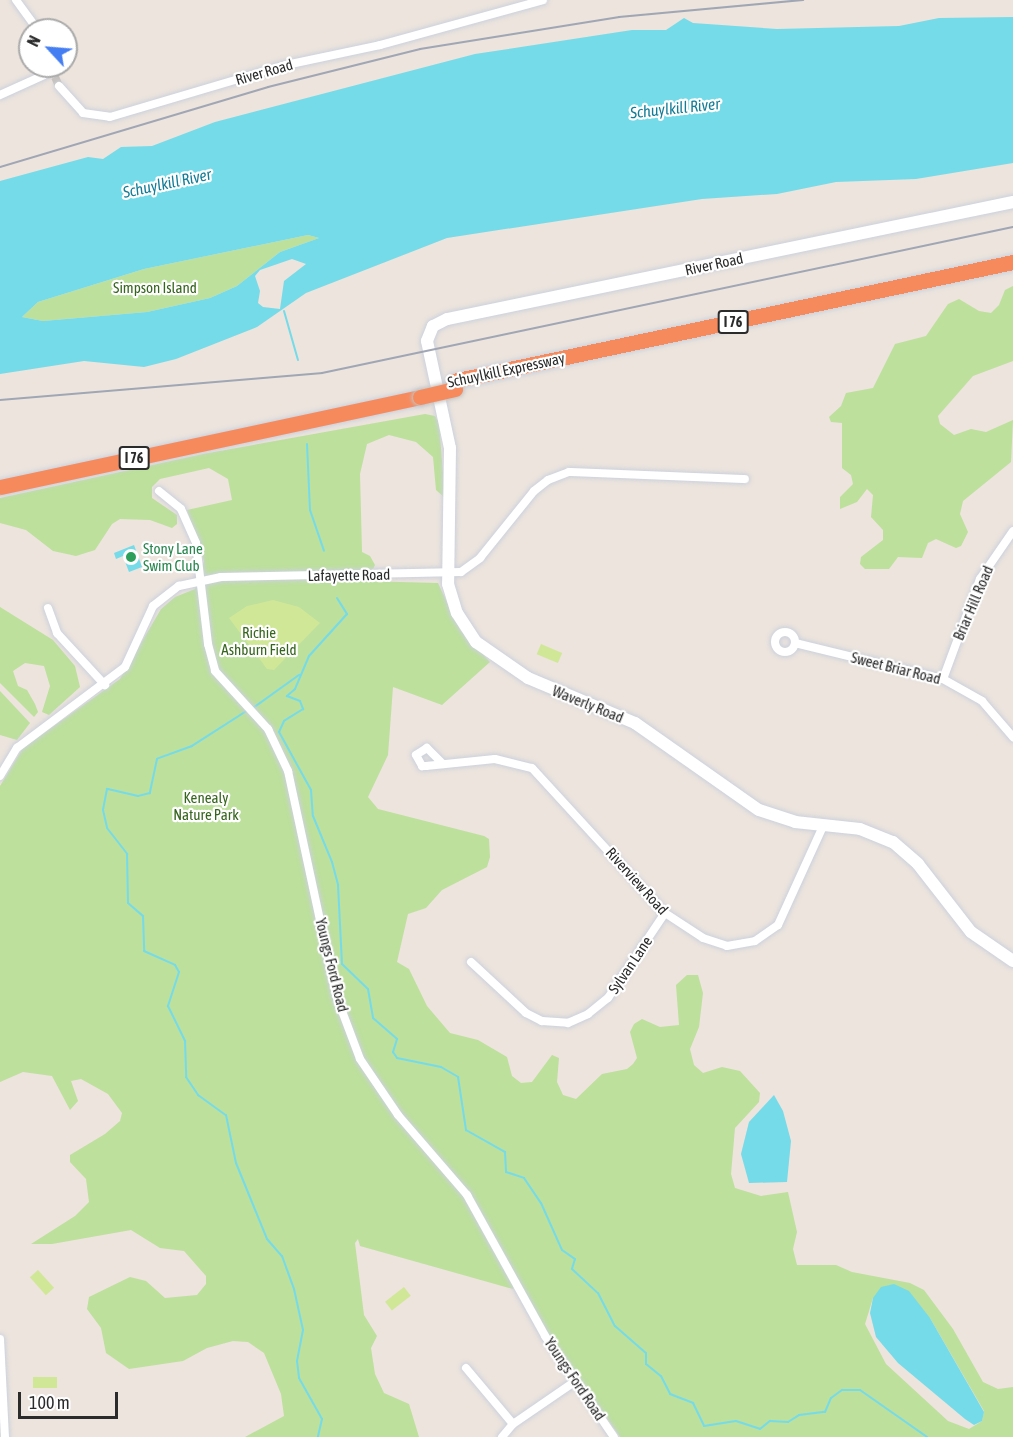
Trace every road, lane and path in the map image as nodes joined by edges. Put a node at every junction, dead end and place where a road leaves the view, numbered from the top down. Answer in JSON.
{"nodes":[{"id":1,"x":16,"y":0,"type":"edge"},
{"id":2,"x":543,"y":0,"type":"edge"},
{"id":3,"x":29,"y":18,"type":"edge"},
{"id":4,"x":47,"y":78,"type":"edge"},
{"id":5,"x":57,"y":78,"type":"tunnel mouth"},
{"id":6,"x":0,"y":95,"type":"edge"},
{"id":7,"x":1013,"y":202,"type":"edge"},
{"id":8,"x":1013,"y":262,"type":"edge"},
{"id":9,"x":1013,"y":271,"type":"edge"},
{"id":10,"x":427,"y":341,"type":"joint"},
{"id":11,"x":454,"y":385,"type":"junction"},
{"id":12,"x":266,"y":426,"type":"junction"},
{"id":13,"x":0,"y":478,"type":"edge"},
{"id":14,"x":745,"y":479,"type":"dead end"},
{"id":15,"x":0,"y":487,"type":"edge"},
{"id":16,"x":159,"y":491,"type":"dead end"},
{"id":17,"x":1013,"y":531,"type":"edge"},
{"id":18,"x":446,"y":574,"type":"junction"},
{"id":19,"x":202,"y":579,"type":"junction"},
{"id":20,"x":48,"y":608,"type":"dead end"},
{"id":21,"x":795,"y":644,"type":"dead end"},
{"id":22,"x":943,"y":679,"type":"junction"},
{"id":23,"x":105,"y":685,"type":"junction"},
{"id":24,"x":1013,"y":737,"type":"edge"},
{"id":25,"x":443,"y":764,"type":"dead end"},
{"id":26,"x":0,"y":776,"type":"edge"},
{"id":27,"x":824,"y":824,"type":"junction"},
{"id":28,"x":664,"y":913,"type":"junction"},
{"id":29,"x":1013,"y":961,"type":"edge"},
{"id":30,"x":471,"y":962,"type":"dead end"},
{"id":31,"x":0,"y":1339,"type":"edge"},
{"id":32,"x":466,"y":1368,"type":"dead end"},
{"id":33,"x":574,"y":1382,"type":"junction"},
{"id":34,"x":513,"y":1424,"type":"junction"},
{"id":35,"x":5,"y":1437,"type":"edge"},
{"id":36,"x":502,"y":1437,"type":"edge"},
{"id":37,"x":614,"y":1437,"type":"edge"}],
"edges":[{"from":1,"to":3,"type":"street"},
{"from":2,"to":5,"type":"street","name":"River Road"},
{"from":4,"to":6,"type":"street"},
{"from":7,"to":10,"type":"street","name":"River Road"},
{"from":8,"to":11,"type":"highway","name":"Schuylkill Expressway","number":"I 76"},
{"from":9,"to":11,"type":"highway","name":"Schuylkill Expressway","number":"I 76"},
{"from":10,"to":18,"type":"street","name":"Waverly Road"},
{"from":11,"to":12,"type":"highway","name":"Schuylkill Expressway","number":"I 76","bridge":true},
{"from":12,"to":13,"type":"highway","name":"Schuylkill Expressway","number":"I 76"},
{"from":12,"to":15,"type":"highway","name":"Schuylkill Expressway","number":"I 76"},
{"from":14,"to":18,"type":"street","name":"Lafayette Road"},
{"from":16,"to":19,"type":"street","name":"Youngs Ford Road"},
{"from":17,"to":22,"type":"street","name":"Briar Hill Road"},
{"from":18,"to":19,"type":"street","name":"Lafayette Road"},
{"from":18,"to":27,"type":"street","name":"Waverly Road"},
{"from":19,"to":23,"type":"street","name":"Lafayette Road"},
{"from":19,"to":33,"type":"street","name":"Youngs Ford Road"},
{"from":20,"to":23,"type":"street"},
{"from":21,"to":22,"type":"street","name":"Sweet Briar Road"},
{"from":22,"to":24,"type":"street","name":"Sweet Briar Road"},
{"from":23,"to":26,"type":"street","name":"Lafayette Road"},
{"from":25,"to":28,"type":"street","name":"Riverview Road"},
{"from":27,"to":28,"type":"street","name":"Riverview Road"},
{"from":27,"to":29,"type":"street","name":"Waverly Road"},
{"from":28,"to":30,"type":"street","name":"Sylvan Lane"},
{"from":31,"to":35,"type":"street"},
{"from":32,"to":34,"type":"street"},
{"from":33,"to":34,"type":"street"},
{"from":33,"to":37,"type":"street","name":"Youngs Ford Road"},
{"from":34,"to":36,"type":"street"}]}
